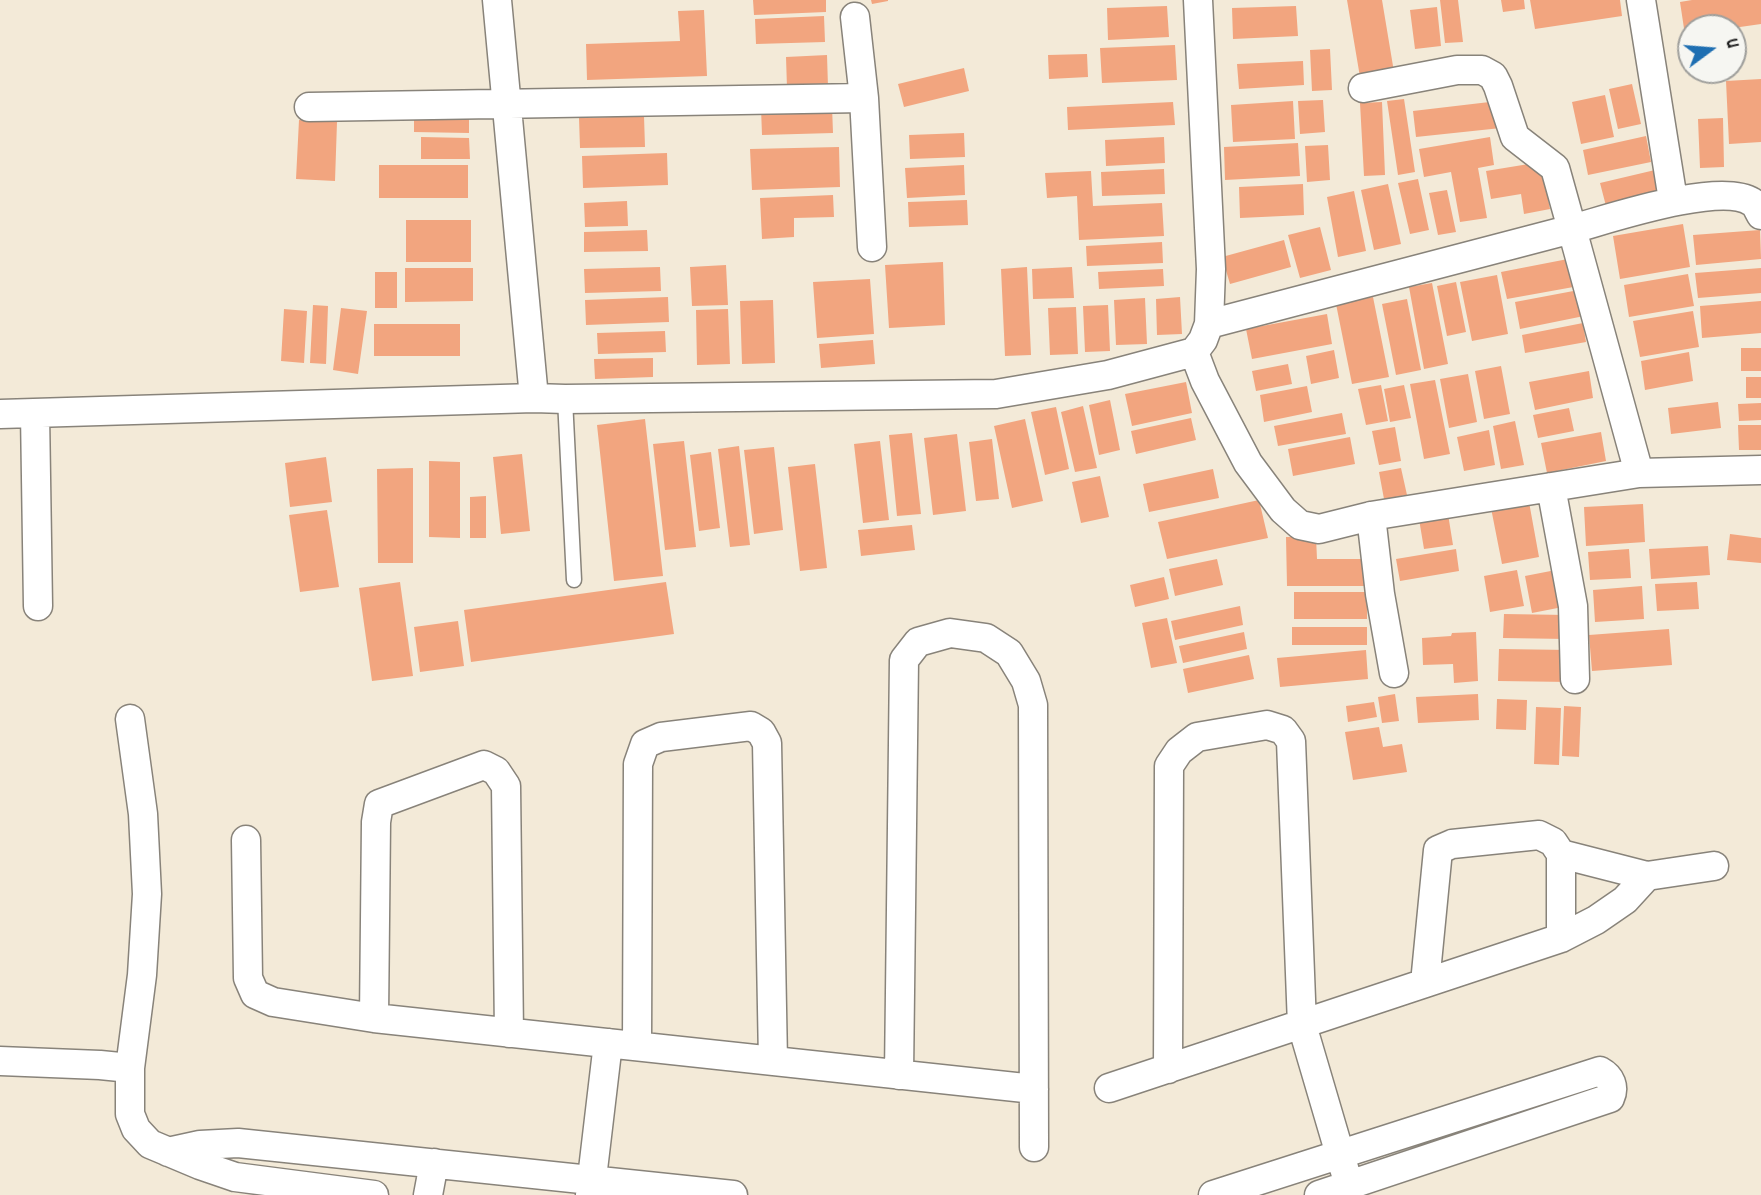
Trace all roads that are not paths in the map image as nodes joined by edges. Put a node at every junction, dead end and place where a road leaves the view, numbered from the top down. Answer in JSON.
{"nodes":[{"id":1,"x":497,"y":0,"type":"edge"},
{"id":2,"x":1198,"y":0,"type":"edge"},
{"id":3,"x":1641,"y":0,"type":"edge"},
{"id":4,"x":855,"y":17,"type":"dead end"},
{"id":5,"x":1363,"y":88,"type":"dead end"},
{"id":6,"x":864,"y":98,"type":"junction"},
{"id":7,"x":506,"y":103,"type":"junction"},
{"id":8,"x":309,"y":107,"type":"dead end"},
{"id":9,"x":1673,"y":200,"type":"junction"},
{"id":10,"x":1759,"y":200,"type":"edge"},
{"id":11,"x":1572,"y":229,"type":"junction"},
{"id":12,"x":872,"y":247,"type":"dead end"},
{"id":13,"x":1209,"y":324,"type":"junction"},
{"id":14,"x":1194,"y":352,"type":"junction"},
{"id":15,"x":534,"y":398,"type":"junction"},
{"id":16,"x":565,"y":400,"type":"junction"},
{"id":17,"x":35,"y":413,"type":"junction"},
{"id":18,"x":0,"y":414,"type":"edge"},
{"id":19,"x":1761,"y":470,"type":"edge"},
{"id":20,"x":1639,"y":473,"type":"junction"},
{"id":21,"x":1551,"y":487,"type":"junction"},
{"id":22,"x":1371,"y":516,"type":"junction"},
{"id":23,"x":575,"y":580,"type":"dead end"},
{"id":24,"x":38,"y":606,"type":"dead end"},
{"id":25,"x":1394,"y":673,"type":"dead end"},
{"id":26,"x":1575,"y":679,"type":"dead end"},
{"id":27,"x":130,"y":719,"type":"dead end"},
{"id":28,"x":246,"y":839,"type":"dead end"},
{"id":29,"x":1561,"y":854,"type":"junction"},
{"id":30,"x":1714,"y":866,"type":"dead end"},
{"id":31,"x":1647,"y":876,"type":"junction"},
{"id":32,"x":1561,"y":938,"type":"junction"},
{"id":33,"x":1425,"y":984,"type":"junction"},
{"id":34,"x":374,"y":1018,"type":"junction"},
{"id":35,"x":1302,"y":1025,"type":"junction"},
{"id":36,"x":509,"y":1032,"type":"junction"},
{"id":37,"x":608,"y":1043,"type":"junction"},
{"id":38,"x":637,"y":1046,"type":"junction"},
{"id":39,"x":0,"y":1061,"type":"edge"},
{"id":40,"x":773,"y":1061,"type":"junction"},
{"id":41,"x":130,"y":1069,"type":"junction"},
{"id":42,"x":1168,"y":1069,"type":"junction"},
{"id":43,"x":899,"y":1075,"type":"junction"},
{"id":44,"x":1109,"y":1088,"type":"dead end"},
{"id":45,"x":1034,"y":1089,"type":"junction"},
{"id":46,"x":1034,"y":1147,"type":"dead end"},
{"id":47,"x":168,"y":1152,"type":"junction"},
{"id":48,"x":1340,"y":1153,"type":"junction"},
{"id":49,"x":434,"y":1163,"type":"junction"},
{"id":50,"x":1349,"y":1185,"type":"junction"},
{"id":51,"x":591,"y":1187,"type":"edge"},
{"id":52,"x":374,"y":1195,"type":"edge"},
{"id":53,"x":428,"y":1195,"type":"edge"},
{"id":54,"x":732,"y":1195,"type":"edge"},
{"id":55,"x":1213,"y":1195,"type":"edge"},
{"id":56,"x":1319,"y":1195,"type":"edge"}],
"edges":[{"from":1,"to":7,"type":"street"},
{"from":2,"to":13,"type":"street"},
{"from":3,"to":9,"type":"street"},
{"from":4,"to":6,"type":"street"},
{"from":5,"to":11,"type":"street"},
{"from":6,"to":7,"type":"street"},
{"from":6,"to":12,"type":"street"},
{"from":7,"to":8,"type":"street"},
{"from":7,"to":15,"type":"street"},
{"from":9,"to":10,"type":"street"},
{"from":9,"to":11,"type":"street"},
{"from":11,"to":13,"type":"street"},
{"from":11,"to":20,"type":"street"},
{"from":13,"to":14,"type":"street"},
{"from":14,"to":16,"type":"street"},
{"from":14,"to":22,"type":"street"},
{"from":15,"to":16,"type":"street"},
{"from":15,"to":17,"type":"street"},
{"from":16,"to":23,"type":"lane"},
{"from":17,"to":18,"type":"street"},
{"from":17,"to":24,"type":"street"},
{"from":19,"to":20,"type":"street"},
{"from":20,"to":21,"type":"street"},
{"from":21,"to":22,"type":"street"},
{"from":21,"to":26,"type":"street"},
{"from":22,"to":25,"type":"street"},
{"from":27,"to":41,"type":"street"},
{"from":28,"to":34,"type":"street"},
{"from":29,"to":31,"type":"street"},
{"from":29,"to":32,"type":"street"},
{"from":29,"to":33,"type":"street"},
{"from":30,"to":31,"type":"street"},
{"from":31,"to":32,"type":"street"},
{"from":32,"to":33,"type":"street"},
{"from":33,"to":35,"type":"street"},
{"from":34,"to":36,"type":"street"},
{"from":34,"to":36,"type":"street"},
{"from":35,"to":42,"type":"street"},
{"from":35,"to":42,"type":"street"},
{"from":35,"to":48,"type":"street"},
{"from":36,"to":37,"type":"street"},
{"from":37,"to":38,"type":"street"},
{"from":37,"to":51,"type":"street"},
{"from":38,"to":40,"type":"street"},
{"from":38,"to":40,"type":"street"},
{"from":39,"to":41,"type":"street"},
{"from":40,"to":43,"type":"street"},
{"from":41,"to":47,"type":"street"},
{"from":42,"to":44,"type":"street"},
{"from":43,"to":45,"type":"street"},
{"from":43,"to":45,"type":"street"},
{"from":45,"to":46,"type":"street"},
{"from":47,"to":49,"type":"street"},
{"from":47,"to":52,"type":"street"},
{"from":48,"to":50,"type":"street"},
{"from":48,"to":50,"type":"street"},
{"from":48,"to":55,"type":"street"},
{"from":49,"to":51,"type":"street"},
{"from":49,"to":53,"type":"street"},
{"from":50,"to":56,"type":"street"},
{"from":51,"to":54,"type":"street"}]}
